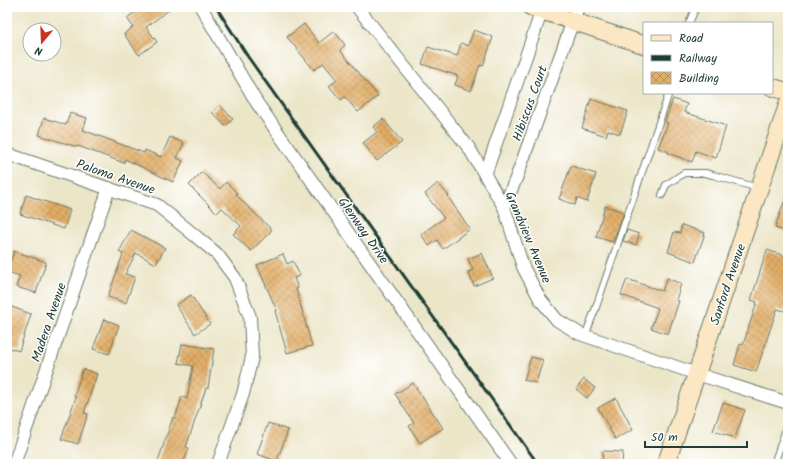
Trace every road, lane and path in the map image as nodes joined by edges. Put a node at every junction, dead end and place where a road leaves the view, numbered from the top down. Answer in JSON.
{"nodes":[{"id":1,"x":201,"y":7,"type":"edge"},
{"id":2,"x":357,"y":7,"type":"edge"},
{"id":3,"x":696,"y":7,"type":"edge"},
{"id":4,"x":539,"y":8,"type":"edge"},
{"id":5,"x":575,"y":14,"type":"edge"},
{"id":6,"x":690,"y":22,"type":"edge"},
{"id":7,"x":643,"y":45,"type":"edge"},
{"id":8,"x":773,"y":87,"type":"edge"},
{"id":9,"x":788,"y":92,"type":"edge"},
{"id":10,"x":669,"y":94,"type":"edge"},
{"id":11,"x":788,"y":104,"type":"edge"},
{"id":12,"x":7,"y":154,"type":"edge"},
{"id":13,"x":485,"y":175,"type":"junction"},
{"id":14,"x":109,"y":188,"type":"junction"},
{"id":15,"x":759,"y":189,"type":"junction"},
{"id":16,"x":662,"y":195,"type":"dead end"},
{"id":17,"x":504,"y":207,"type":"junction"},
{"id":18,"x":585,"y":336,"type":"junction"},
{"id":19,"x":697,"y":374,"type":"junction"},
{"id":20,"x":788,"y":403,"type":"edge"},
{"id":21,"x":788,"y":423,"type":"edge"},
{"id":22,"x":14,"y":464,"type":"edge"},
{"id":23,"x":218,"y":464,"type":"edge"},
{"id":24,"x":511,"y":464,"type":"edge"},
{"id":25,"x":666,"y":464,"type":"edge"},
{"id":26,"x":774,"y":464,"type":"edge"}],
"edges":[{"from":1,"to":24,"type":"street","name":"Glenway Drive"},
{"from":2,"to":13,"type":"street","name":"Grandview Avenue"},
{"from":3,"to":6,"type":"lane"},
{"from":4,"to":5,"type":"main road"},
{"from":4,"to":13,"type":"street","name":"Hibiscus Court"},
{"from":5,"to":7,"type":"main road"},
{"from":5,"to":17,"type":"street","name":"Hibiscus Court"},
{"from":8,"to":9,"type":"main road"},
{"from":10,"to":18,"type":"lane"},
{"from":11,"to":15,"type":"main road","name":"Sanford Avenue"},
{"from":12,"to":14,"type":"street","name":"Paloma Avenue"},
{"from":13,"to":17,"type":"street","name":"Grandview Avenue"},
{"from":14,"to":22,"type":"street","name":"Madera Avenue"},
{"from":14,"to":23,"type":"street","name":"Paloma Avenue"},
{"from":15,"to":16,"type":"lane"},
{"from":15,"to":19,"type":"main road","name":"Sanford Avenue"},
{"from":17,"to":18,"type":"street","name":"Grandview Avenue"},
{"from":18,"to":19,"type":"street","name":"Grandview Avenue"},
{"from":19,"to":20,"type":"street","name":"Grandview Avenue"},
{"from":19,"to":25,"type":"main road","name":"Sanford Avenue"},
{"from":21,"to":26,"type":"lane"}]}
